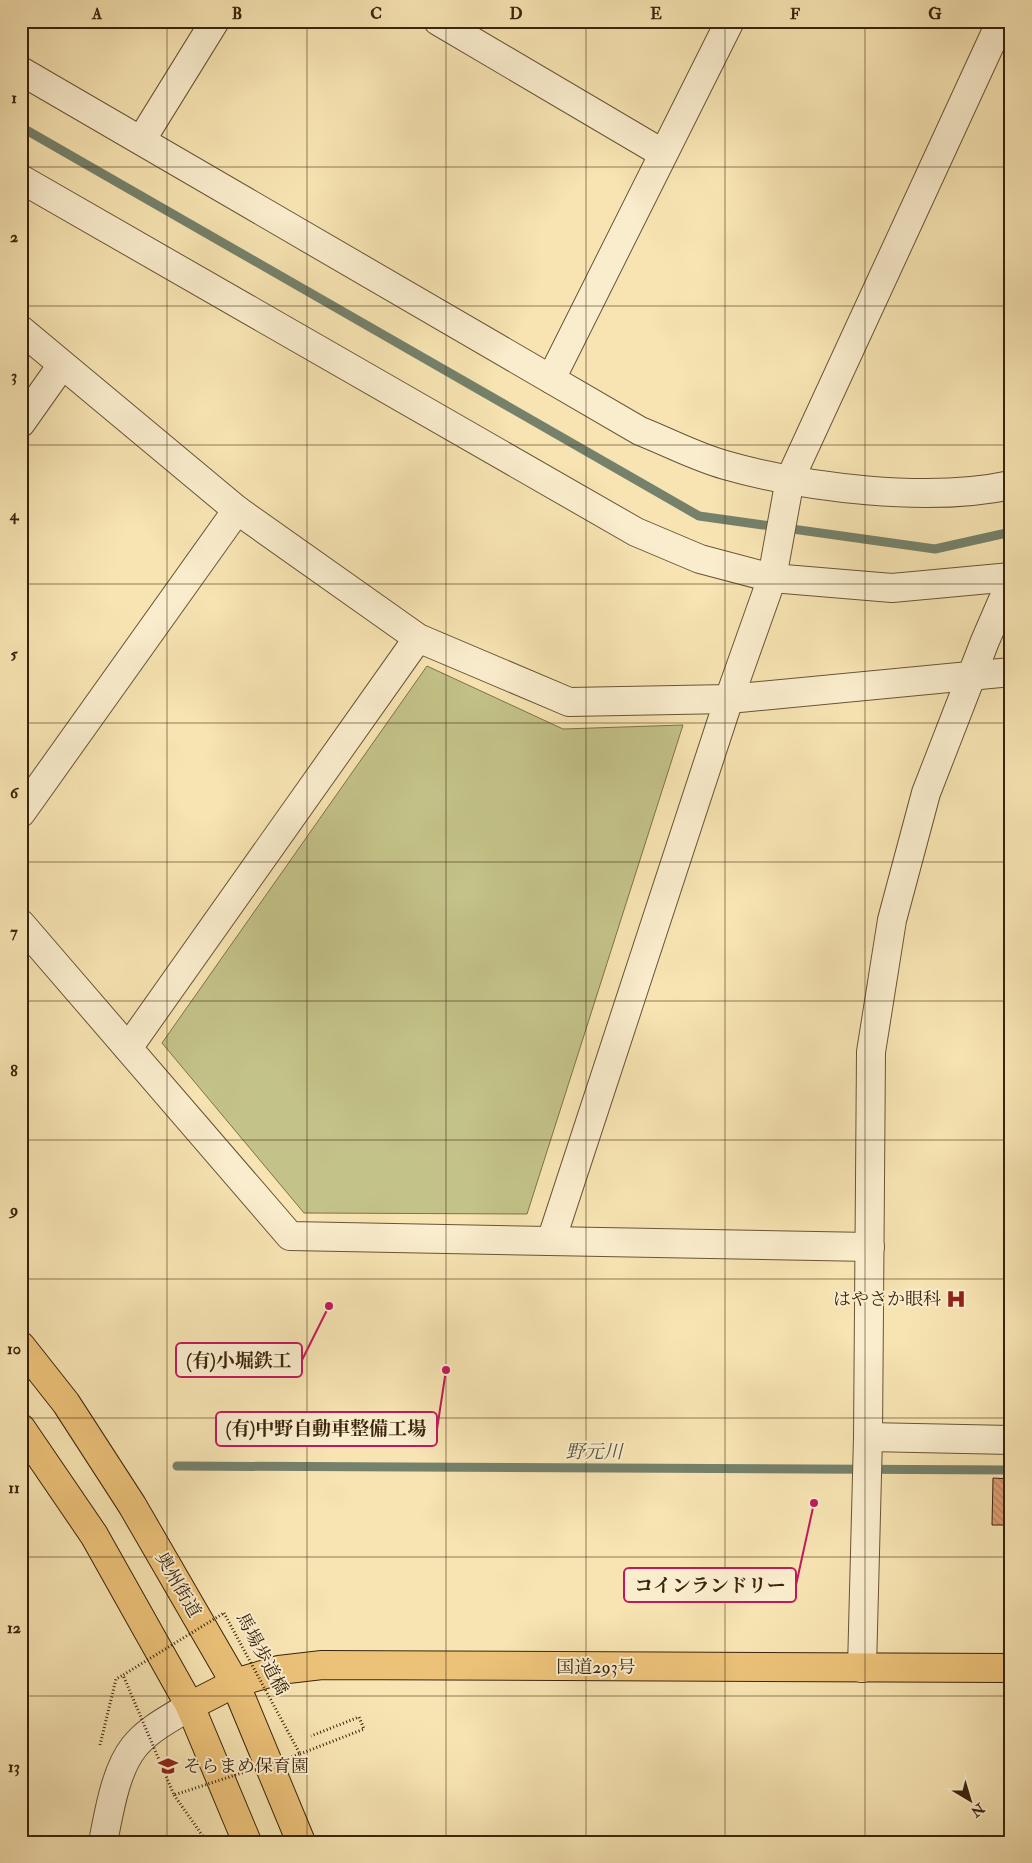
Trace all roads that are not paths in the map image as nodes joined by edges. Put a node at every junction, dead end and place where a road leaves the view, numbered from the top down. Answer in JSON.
{"nodes":[{"id":1,"x":215,"y":21,"type":"edge"},
{"id":2,"x":730,"y":21,"type":"edge"},
{"id":3,"x":1001,"y":21,"type":"edge"},
{"id":4,"x":441,"y":22,"type":"edge"},
{"id":5,"x":21,"y":71,"type":"edge"},
{"id":6,"x":142,"y":140,"type":"junction"},
{"id":7,"x":662,"y":154,"type":"junction"},
{"id":8,"x":21,"y":179,"type":"edge"},
{"id":9,"x":21,"y":330,"type":"edge"},
{"id":10,"x":62,"y":365,"type":"junction"},
{"id":11,"x":551,"y":379,"type":"junction"},
{"id":12,"x":21,"y":423,"type":"edge"},
{"id":13,"x":790,"y":480,"type":"junction"},
{"id":14,"x":1011,"y":485,"type":"edge"},
{"id":15,"x":236,"y":510,"type":"junction"},
{"id":16,"x":1011,"y":577,"type":"edge"},
{"id":17,"x":772,"y":578,"type":"junction"},
{"id":18,"x":1011,"y":581,"type":"edge"},
{"id":19,"x":418,"y":638,"type":"junction"},
{"id":20,"x":1011,"y":672,"type":"edge"},
{"id":21,"x":972,"y":675,"type":"junction"},
{"id":22,"x":729,"y":699,"type":"junction"},
{"id":23,"x":21,"y":814,"type":"edge"},
{"id":24,"x":21,"y":924,"type":"edge"},
{"id":25,"x":128,"y":1048,"type":"junction"},
{"id":26,"x":551,"y":1241,"type":"junction"},
{"id":27,"x":870,"y":1247,"type":"junction"},
{"id":28,"x":21,"y":1346,"type":"edge"},
{"id":29,"x":21,"y":1428,"type":"edge"},
{"id":30,"x":868,"y":1437,"type":"junction"},
{"id":31,"x":1011,"y":1440,"type":"edge"},
{"id":32,"x":862,"y":1668,"type":"junction"},
{"id":33,"x":1011,"y":1668,"type":"edge"},
{"id":34,"x":235,"y":1683,"type":"junction"},
{"id":35,"x":190,"y":1706,"type":"junction"},
{"id":36,"x":103,"y":1842,"type":"edge"},
{"id":37,"x":247,"y":1842,"type":"edge"},
{"id":38,"x":301,"y":1842,"type":"edge"}],
"edges":[{"from":1,"to":6,"type":"street"},
{"from":2,"to":7,"type":"street"},
{"from":3,"to":13,"type":"street"},
{"from":4,"to":7,"type":"street"},
{"from":5,"to":6,"type":"street"},
{"from":6,"to":11,"type":"street"},
{"from":7,"to":11,"type":"street"},
{"from":8,"to":17,"type":"street"},
{"from":9,"to":10,"type":"street"},
{"from":10,"to":12,"type":"street"},
{"from":10,"to":15,"type":"street"},
{"from":11,"to":13,"type":"street"},
{"from":13,"to":14,"type":"street"},
{"from":13,"to":17,"type":"street"},
{"from":15,"to":19,"type":"street"},
{"from":15,"to":23,"type":"street"},
{"from":16,"to":17,"type":"street"},
{"from":17,"to":22,"type":"street"},
{"from":18,"to":21,"type":"street"},
{"from":19,"to":22,"type":"street"},
{"from":19,"to":25,"type":"street"},
{"from":20,"to":21,"type":"street"},
{"from":21,"to":22,"type":"street"},
{"from":21,"to":27,"type":"street"},
{"from":22,"to":26,"type":"street"},
{"from":24,"to":25,"type":"street"},
{"from":25,"to":26,"type":"street"},
{"from":26,"to":27,"type":"street"},
{"from":27,"to":30,"type":"street"},
{"from":28,"to":34,"type":"highway","name":"奥州街道"},
{"from":29,"to":35,"type":"highway"},
{"from":30,"to":31,"type":"street"},
{"from":30,"to":32,"type":"street"},
{"from":32,"to":33,"type":"highway","name":"国道293号"},
{"from":32,"to":34,"type":"highway","name":"国道293号"},
{"from":34,"to":35,"type":"highway","name":"国道293号"},
{"from":34,"to":38,"type":"highway","name":"奥州街道"},
{"from":35,"to":36,"type":"street"},
{"from":35,"to":37,"type":"highway"}]}
